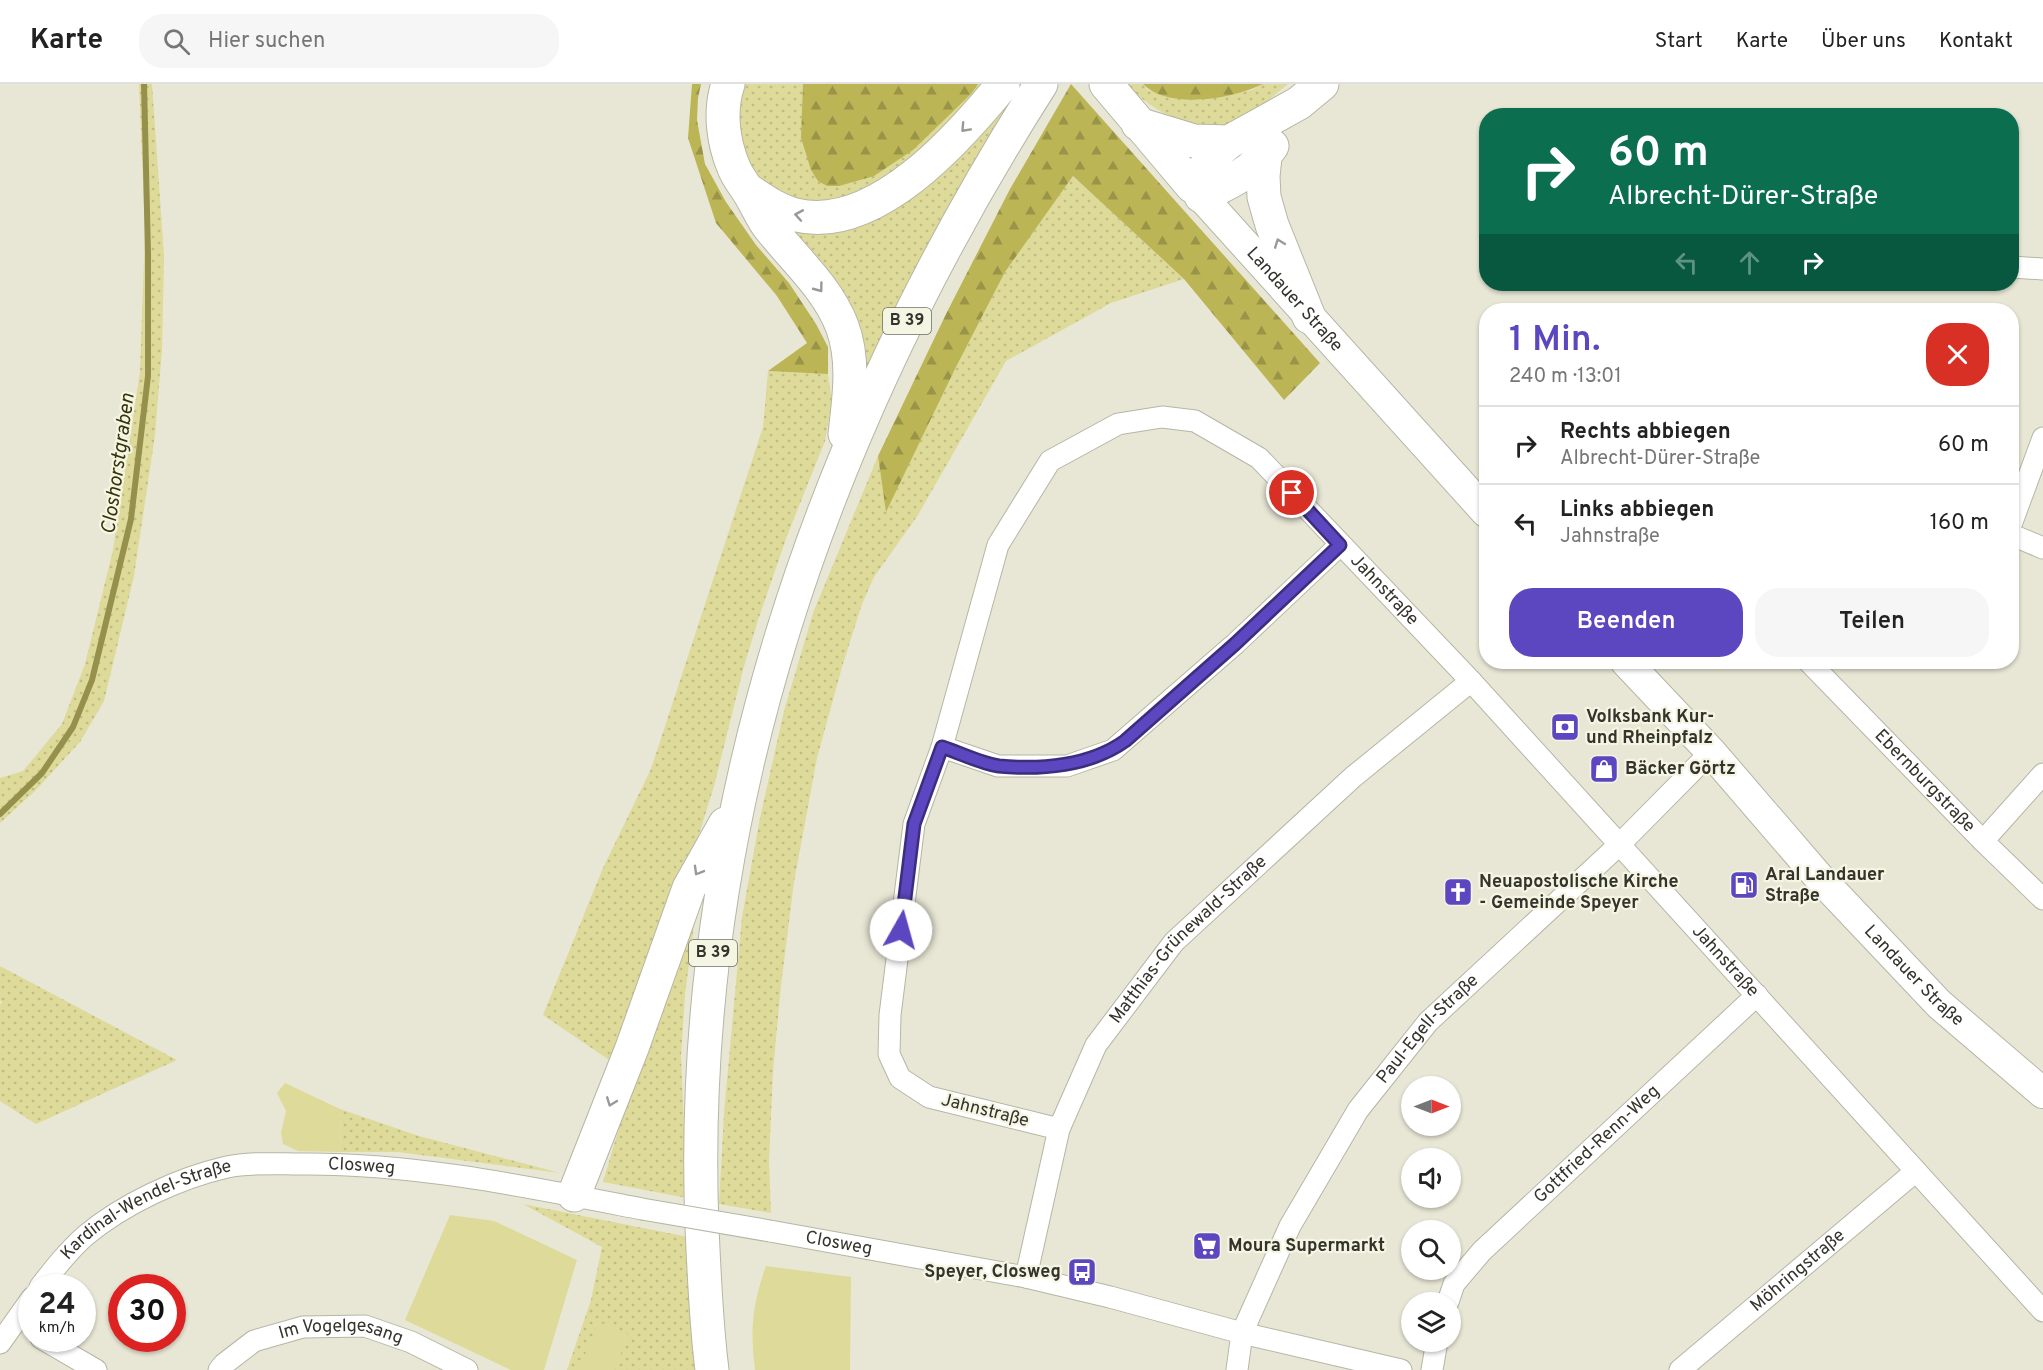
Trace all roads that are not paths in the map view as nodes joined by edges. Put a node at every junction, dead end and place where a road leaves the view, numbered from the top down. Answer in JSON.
{"nodes":[{"id":1,"x":728,"y":84,"type":"edge"},
{"id":2,"x":1003,"y":84,"type":"edge"},
{"id":3,"x":1041,"y":84,"type":"edge"},
{"id":4,"x":1109,"y":88,"type":"edge"},
{"id":5,"x":1310,"y":94,"type":"edge"},
{"id":6,"x":1138,"y":124,"type":"junction"},
{"id":7,"x":1229,"y":142,"type":"junction"},
{"id":8,"x":1265,"y":157,"type":"junction"},
{"id":9,"x":748,"y":190,"type":"junction"},
{"id":10,"x":1197,"y":191,"type":"junction"},
{"id":11,"x":2019,"y":267,"type":"edge"},
{"id":12,"x":2043,"y":269,"type":"edge"},
{"id":13,"x":1309,"y":316,"type":"junction"},
{"id":14,"x":2043,"y":438,"type":"edge"},
{"id":15,"x":842,"y":466,"type":"junction"},
{"id":16,"x":2019,"y":503,"type":"edge"},
{"id":17,"x":1479,"y":504,"type":"edge"},
{"id":18,"x":2019,"y":538,"type":"edge"},
{"id":19,"x":1340,"y":545,"type":"junction"},
{"id":20,"x":2043,"y":548,"type":"edge"},
{"id":21,"x":1633,"y":669,"type":"edge"},
{"id":22,"x":1816,"y":669,"type":"edge"},
{"id":23,"x":1471,"y":681,"type":"junction"},
{"id":24,"x":942,"y":747,"type":"junction"},
{"id":25,"x":1711,"y":752,"type":"junction"},
{"id":26,"x":2043,"y":774,"type":"edge"},
{"id":27,"x":738,"y":801,"type":"junction"},
{"id":28,"x":1983,"y":841,"type":"junction"},
{"id":29,"x":1620,"y":844,"type":"junction"},
{"id":30,"x":2043,"y":899,"type":"edge"},
{"id":31,"x":1757,"y":995,"type":"junction"},
{"id":32,"x":2043,"y":1093,"type":"edge"},
{"id":33,"x":1059,"y":1129,"type":"junction"},
{"id":34,"x":271,"y":1164,"type":"joint"},
{"id":35,"x":1916,"y":1172,"type":"junction"},
{"id":36,"x":574,"y":1195,"type":"junction"},
{"id":37,"x":50,"y":1274,"type":"edge"},
{"id":38,"x":1026,"y":1277,"type":"junction"},
{"id":39,"x":1451,"y":1292,"type":"edge"},
{"id":40,"x":2043,"y":1311,"type":"edge"},
{"id":41,"x":18,"y":1316,"type":"edge"},
{"id":42,"x":13,"y":1322,"type":"junction"},
{"id":43,"x":18,"y":1325,"type":"edge"},
{"id":44,"x":1242,"y":1333,"type":"junction"},
{"id":45,"x":0,"y":1343,"type":"edge"},
{"id":46,"x":65,"y":1352,"type":"edge"},
{"id":47,"x":1435,"y":1352,"type":"edge"},
{"id":48,"x":96,"y":1370,"type":"edge"},
{"id":49,"x":219,"y":1370,"type":"edge"},
{"id":50,"x":467,"y":1370,"type":"edge"},
{"id":51,"x":712,"y":1370,"type":"edge"},
{"id":52,"x":1237,"y":1370,"type":"edge"},
{"id":53,"x":1401,"y":1370,"type":"edge"},
{"id":54,"x":1432,"y":1370,"type":"edge"},
{"id":55,"x":1680,"y":1370,"type":"edge"}],
"edges":[{"from":1,"to":9,"type":"main road"},
{"from":2,"to":9,"type":"main road","one_way":true},
{"from":3,"to":15,"type":"main road","number":"B 39"},
{"from":4,"to":6,"type":"main road","name":"Landauer Straße"},
{"from":5,"to":7,"type":"main road"},
{"from":5,"to":8,"type":"main road"},
{"from":6,"to":7,"type":"main road"},
{"from":6,"to":10,"type":"main road","name":"Landauer Straße"},
{"from":7,"to":10,"type":"main road"},
{"from":8,"to":10,"type":"main road"},
{"from":13,"to":8,"type":"main road","one_way":true},
{"from":9,"to":15,"type":"main road","one_way":true},
{"from":10,"to":13,"type":"main road","name":"Landauer Straße"},
{"from":11,"to":12,"type":"street"},
{"from":13,"to":17,"type":"main road","name":"Landauer Straße"},
{"from":14,"to":16,"type":"street"},
{"from":15,"to":27,"type":"main road","number":"B 39"},
{"from":18,"to":20,"type":"street"},
{"from":19,"to":23,"type":"street","name":"Jahnstraße"},
{"from":19,"to":24,"type":"street"},
{"from":19,"to":24,"type":"street","name":"Jahnstraße"},
{"from":21,"to":25,"type":"main road","name":"Landauer Straße"},
{"from":22,"to":28,"type":"street","name":"Ebernburgstraße"},
{"from":23,"to":29,"type":"street","name":"Jahnstraße"},
{"from":23,"to":33,"type":"street","name":"Matthias-Grünewald-Straße"},
{"from":24,"to":33,"type":"street","name":"Jahnstraße"},
{"from":25,"to":29,"type":"street","name":"Paul-Egell-Straße"},
{"from":25,"to":32,"type":"main road","name":"Landauer Straße"},
{"from":26,"to":28,"type":"street"},
{"from":27,"to":36,"type":"main road","one_way":true},
{"from":27,"to":51,"type":"main road","number":"B 39"},
{"from":28,"to":30,"type":"street","name":"Ebernburgstraße"},
{"from":29,"to":31,"type":"street","name":"Jahnstraße"},
{"from":29,"to":44,"type":"street","name":"Paul-Egell-Straße"},
{"from":31,"to":35,"type":"street","name":"Jahnstraße"},
{"from":31,"to":39,"type":"street","name":"Gottfried-Renn-Weg"},
{"from":33,"to":38,"type":"street","name":"Matthias-Grünewald-Straße"},
{"from":34,"to":36,"type":"street","name":"Closweg"},
{"from":34,"to":37,"type":"street","name":"Kardinal-Wendel-Straße"},
{"from":35,"to":40,"type":"street","name":"Jahnstraße"},
{"from":35,"to":55,"type":"street","name":"Möhringstraße"},
{"from":36,"to":38,"type":"street","name":"Closweg","bridge":true},
{"from":38,"to":44,"type":"street","name":"Closweg"},
{"from":41,"to":42,"type":"street"},
{"from":42,"to":43,"type":"street"},
{"from":42,"to":45,"type":"street"},
{"from":44,"to":52,"type":"street","name":"Paul-Egell-Straße"},
{"from":44,"to":53,"type":"street","name":"Closweg"},
{"from":46,"to":48,"type":"street"},
{"from":47,"to":54,"type":"street"},
{"from":49,"to":50,"type":"street","name":"Im Vogelgesang"}]}
